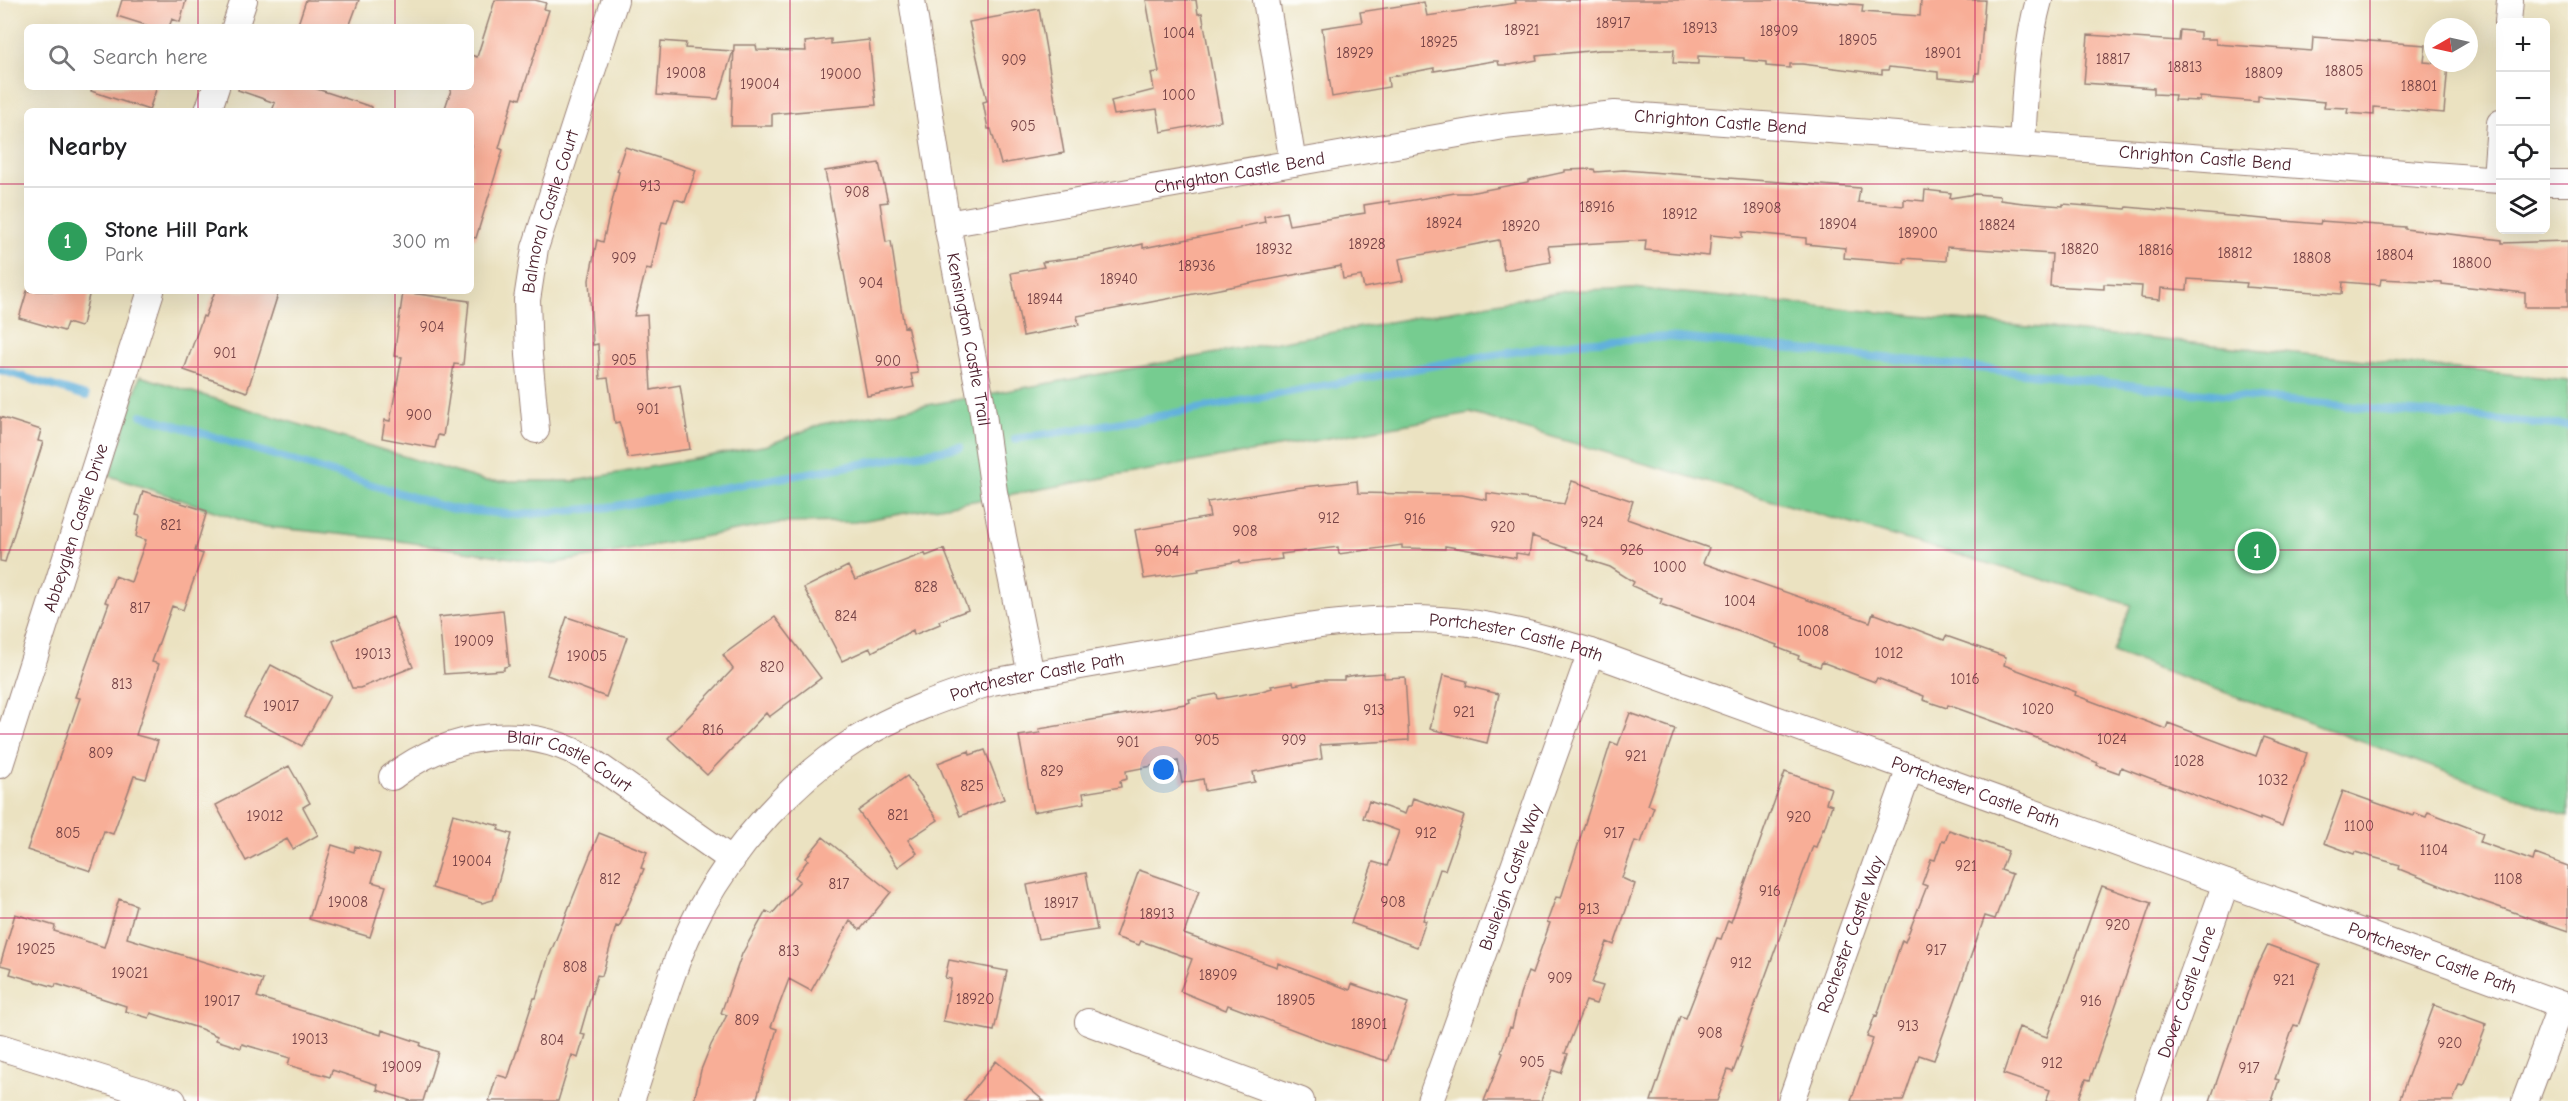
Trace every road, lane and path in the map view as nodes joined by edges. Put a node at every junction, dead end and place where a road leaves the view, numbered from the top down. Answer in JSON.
{"nodes":[{"id":1,"x":243,"y":0,"type":"edge"},
{"id":2,"x":615,"y":0,"type":"edge"},
{"id":3,"x":912,"y":0,"type":"edge"},
{"id":4,"x":1266,"y":0,"type":"edge"},
{"id":5,"x":2039,"y":0,"type":"edge"},
{"id":6,"x":2510,"y":0,"type":"edge"},
{"id":7,"x":2508,"y":18,"type":"edge"},
{"id":8,"x":236,"y":24,"type":"edge"},
{"id":9,"x":215,"y":90,"type":"edge"},
{"id":10,"x":209,"y":108,"type":"edge"},
{"id":11,"x":2022,"y":143,"type":"junction"},
{"id":12,"x":1293,"y":163,"type":"junction"},
{"id":13,"x":2496,"y":179,"type":"edge"},
{"id":14,"x":2550,"y":183,"type":"edge"},
{"id":15,"x":2568,"y":183,"type":"edge"},
{"id":16,"x":947,"y":224,"type":"junction"},
{"id":17,"x":150,"y":294,"type":"edge"},
{"id":18,"x":536,"y":430,"type":"dead end"},
{"id":19,"x":1591,"y":652,"type":"junction"},
{"id":20,"x":1031,"y":675,"type":"junction"},
{"id":21,"x":0,"y":765,"type":"edge"},
{"id":22,"x":1910,"y":768,"type":"junction"},
{"id":23,"x":392,"y":777,"type":"dead end"},
{"id":24,"x":732,"y":860,"type":"junction"},
{"id":25,"x":2226,"y":883,"type":"junction"},
{"id":26,"x":2564,"y":1006,"type":"edge"},
{"id":27,"x":1088,"y":1022,"type":"dead end"},
{"id":28,"x":0,"y":1047,"type":"edge"},
{"id":29,"x":172,"y":1101,"type":"edge"},
{"id":30,"x":631,"y":1101,"type":"edge"},
{"id":31,"x":1301,"y":1101,"type":"edge"},
{"id":32,"x":1430,"y":1101,"type":"edge"},
{"id":33,"x":1791,"y":1101,"type":"edge"},
{"id":34,"x":2147,"y":1101,"type":"edge"},
{"id":35,"x":2525,"y":1101,"type":"edge"}],
"edges":[{"from":1,"to":8,"type":"street"},
{"from":2,"to":18,"type":"street","name":"Balmoral Castle Court"},
{"from":3,"to":16,"type":"street","name":"Kensington Castle Trail"},
{"from":4,"to":12,"type":"street"},
{"from":5,"to":11,"type":"street"},
{"from":6,"to":7,"type":"street"},
{"from":9,"to":10,"type":"street"},
{"from":11,"to":12,"type":"street","name":"Chrighton Castle Bend"},
{"from":11,"to":13,"type":"street","name":"Chrighton Castle Bend"},
{"from":12,"to":16,"type":"street","name":"Chrighton Castle Bend"},
{"from":14,"to":15,"type":"street"},
{"from":16,"to":20,"type":"street","name":"Kensington Castle Trail"},
{"from":17,"to":21,"type":"street","name":"Abbeyglen Castle Drive"},
{"from":19,"to":20,"type":"street","name":"Portchester Castle Path"},
{"from":19,"to":22,"type":"street","name":"Portchester Castle Path"},
{"from":19,"to":32,"type":"street","name":"Busleigh Castle Way"},
{"from":20,"to":24,"type":"street","name":"Portchester Castle Path"},
{"from":22,"to":25,"type":"street","name":"Portchester Castle Path"},
{"from":22,"to":33,"type":"street","name":"Rochester Castle Way"},
{"from":23,"to":24,"type":"street","name":"Blair Castle Court"},
{"from":24,"to":30,"type":"street","name":"Portchester Castle Path"},
{"from":25,"to":26,"type":"street","name":"Portchester Castle Path"},
{"from":25,"to":34,"type":"street","name":"Dover Castle Lane"},
{"from":26,"to":35,"type":"street"},
{"from":27,"to":31,"type":"street"},
{"from":28,"to":29,"type":"street"}]}
